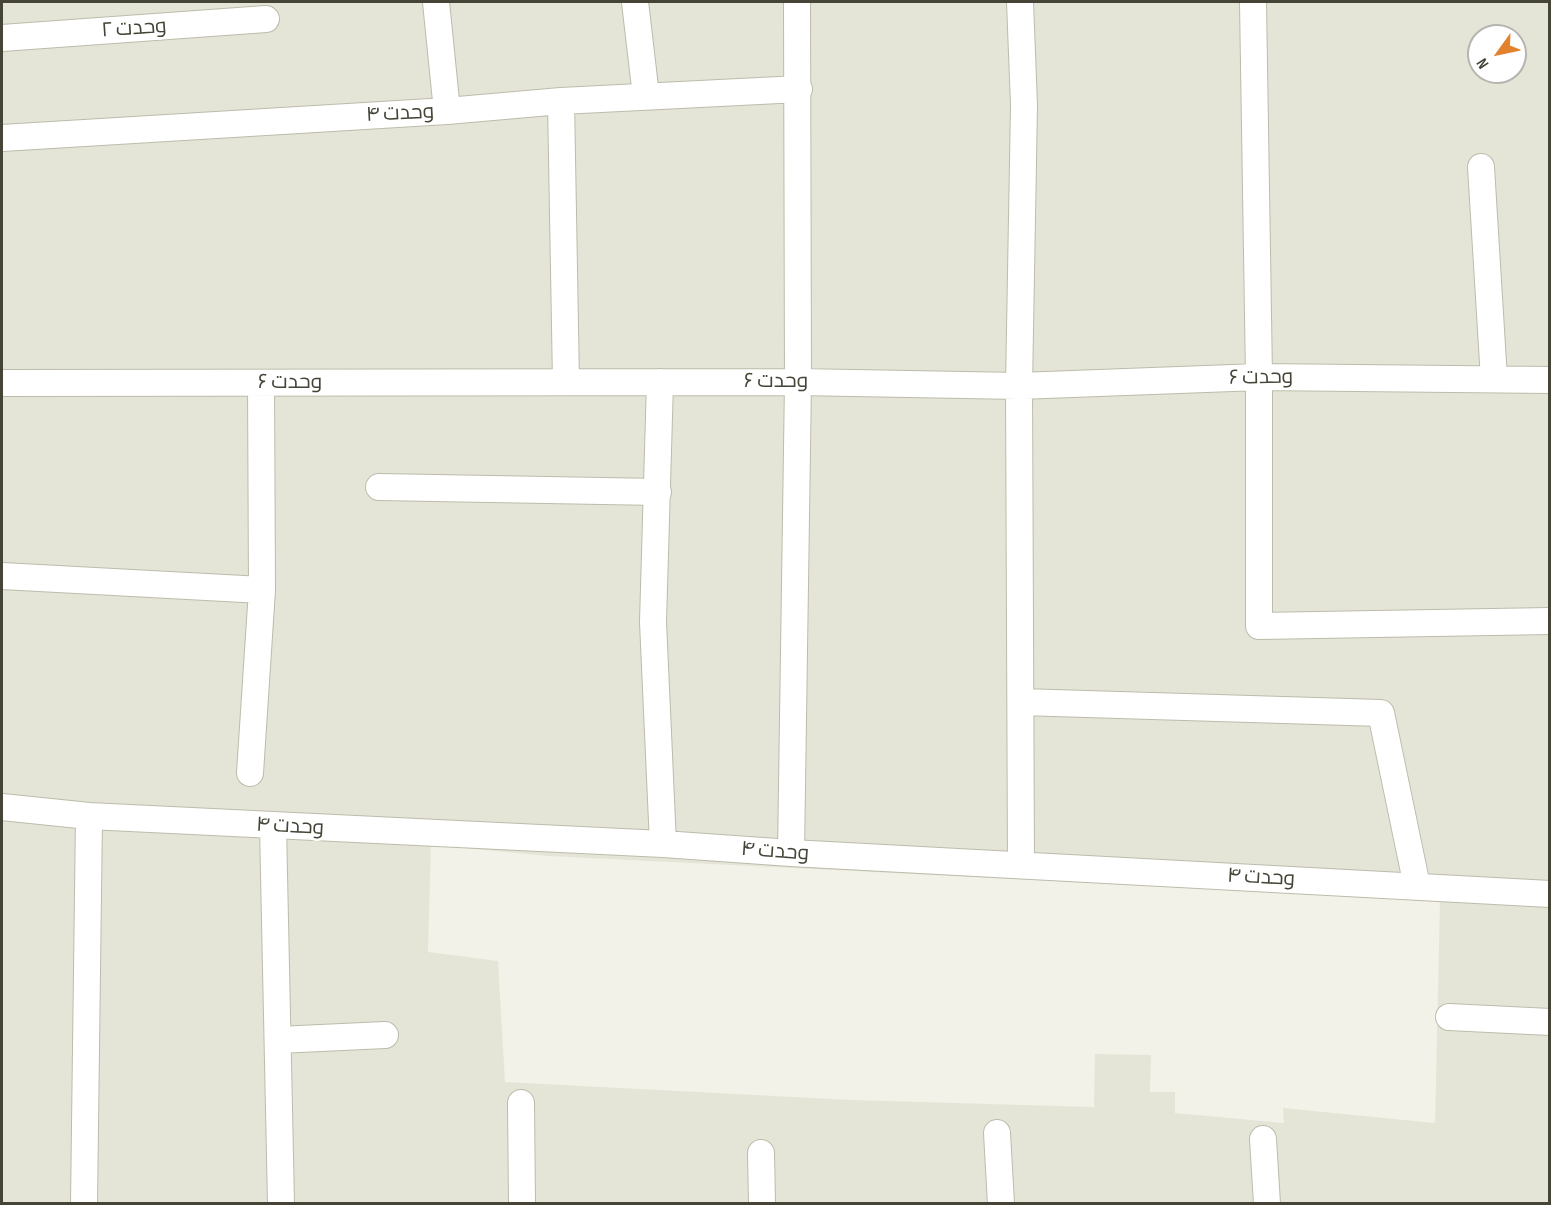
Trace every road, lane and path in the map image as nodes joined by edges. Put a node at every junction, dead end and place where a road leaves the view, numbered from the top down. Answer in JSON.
{"nodes":[{"id":1,"x":435,"y":2,"type":"edge"},
{"id":2,"x":635,"y":2,"type":"edge"},
{"id":3,"x":798,"y":2,"type":"edge"},
{"id":4,"x":1020,"y":2,"type":"edge"},
{"id":5,"x":1253,"y":2,"type":"edge"},
{"id":6,"x":266,"y":20,"type":"dead end"},
{"id":7,"x":2,"y":38,"type":"edge"},
{"id":8,"x":799,"y":89,"type":"junction"},
{"id":9,"x":646,"y":96,"type":"junction"},
{"id":10,"x":561,"y":101,"type":"junction"},
{"id":11,"x":447,"y":111,"type":"junction"},
{"id":12,"x":2,"y":138,"type":"edge"},
{"id":13,"x":1481,"y":167,"type":"dead end"},
{"id":14,"x":1259,"y":377,"type":"junction"},
{"id":15,"x":1494,"y":379,"type":"junction"},
{"id":16,"x":1550,"y":380,"type":"edge"},
{"id":17,"x":566,"y":382,"type":"junction"},
{"id":18,"x":660,"y":382,"type":"junction"},
{"id":19,"x":798,"y":382,"type":"junction"},
{"id":20,"x":2,"y":383,"type":"edge"},
{"id":21,"x":261,"y":383,"type":"junction"},
{"id":22,"x":1019,"y":386,"type":"junction"},
{"id":23,"x":379,"y":487,"type":"dead end"},
{"id":24,"x":658,"y":492,"type":"junction"},
{"id":25,"x":2,"y":576,"type":"edge"},
{"id":26,"x":262,"y":591,"type":"junction"},
{"id":27,"x":1550,"y":621,"type":"edge"},
{"id":28,"x":1021,"y":702,"type":"junction"},
{"id":29,"x":250,"y":773,"type":"dead end"},
{"id":30,"x":2,"y":807,"type":"edge"},
{"id":31,"x":89,"y":816,"type":"junction"},
{"id":32,"x":273,"y":826,"type":"junction"},
{"id":33,"x":663,"y":844,"type":"junction"},
{"id":34,"x":791,"y":853,"type":"junction"},
{"id":35,"x":1022,"y":865,"type":"junction"},
{"id":36,"x":1418,"y":886,"type":"junction"},
{"id":37,"x":1550,"y":894,"type":"edge"},
{"id":38,"x":1449,"y":1017,"type":"dead end"},
{"id":39,"x":1550,"y":1022,"type":"edge"},
{"id":40,"x":385,"y":1035,"type":"dead end"},
{"id":41,"x":278,"y":1040,"type":"junction"},
{"id":42,"x":521,"y":1103,"type":"dead end"},
{"id":43,"x":997,"y":1133,"type":"dead end"},
{"id":44,"x":1263,"y":1139,"type":"dead end"},
{"id":45,"x":761,"y":1153,"type":"dead end"},
{"id":46,"x":84,"y":1203,"type":"edge"},
{"id":47,"x":281,"y":1203,"type":"edge"},
{"id":48,"x":522,"y":1203,"type":"edge"},
{"id":49,"x":762,"y":1203,"type":"edge"},
{"id":50,"x":1001,"y":1203,"type":"edge"},
{"id":51,"x":1267,"y":1203,"type":"edge"}],
"edges":[{"from":1,"to":11,"type":"street"},
{"from":2,"to":9,"type":"street"},
{"from":3,"to":8,"type":"street"},
{"from":4,"to":22,"type":"street"},
{"from":5,"to":14,"type":"street"},
{"from":6,"to":7,"type":"street","name":"وحدت ۲"},
{"from":8,"to":9,"type":"street","name":"وحدت ۴"},
{"from":8,"to":19,"type":"street"},
{"from":9,"to":10,"type":"street","name":"وحدت ۴"},
{"from":10,"to":11,"type":"street","name":"وحدت ۴"},
{"from":10,"to":17,"type":"street"},
{"from":11,"to":12,"type":"street","name":"وحدت ۴"},
{"from":13,"to":15,"type":"street"},
{"from":14,"to":15,"type":"street","name":"وحدت ۶"},
{"from":14,"to":22,"type":"street","name":"وحدت ۶"},
{"from":14,"to":27,"type":"street"},
{"from":15,"to":16,"type":"street","name":"وحدت ۶"},
{"from":17,"to":18,"type":"street","name":"وحدت ۶"},
{"from":17,"to":21,"type":"street","name":"وحدت ۶"},
{"from":18,"to":19,"type":"street","name":"وحدت ۶"},
{"from":18,"to":24,"type":"street"},
{"from":19,"to":22,"type":"street","name":"وحدت ۶"},
{"from":19,"to":34,"type":"street"},
{"from":20,"to":21,"type":"street","name":"وحدت ۶"},
{"from":21,"to":26,"type":"street"},
{"from":22,"to":28,"type":"street"},
{"from":23,"to":24,"type":"street"},
{"from":24,"to":33,"type":"street"},
{"from":25,"to":26,"type":"street"},
{"from":26,"to":29,"type":"street"},
{"from":28,"to":35,"type":"street"},
{"from":28,"to":36,"type":"street"},
{"from":30,"to":31,"type":"street","name":"وحدت ۴"},
{"from":31,"to":32,"type":"street","name":"وحدت ۴"},
{"from":31,"to":46,"type":"street"},
{"from":32,"to":33,"type":"street","name":"وحدت ۴"},
{"from":32,"to":41,"type":"street"},
{"from":33,"to":34,"type":"street","name":"وحدت ۴"},
{"from":34,"to":35,"type":"street","name":"وحدت ۴"},
{"from":35,"to":36,"type":"street","name":"وحدت ۴"},
{"from":36,"to":37,"type":"street","name":"وحدت ۴"},
{"from":38,"to":39,"type":"street"},
{"from":40,"to":41,"type":"street"},
{"from":41,"to":47,"type":"street"},
{"from":42,"to":48,"type":"street"},
{"from":43,"to":50,"type":"street"},
{"from":44,"to":51,"type":"street"},
{"from":45,"to":49,"type":"street"}]}
